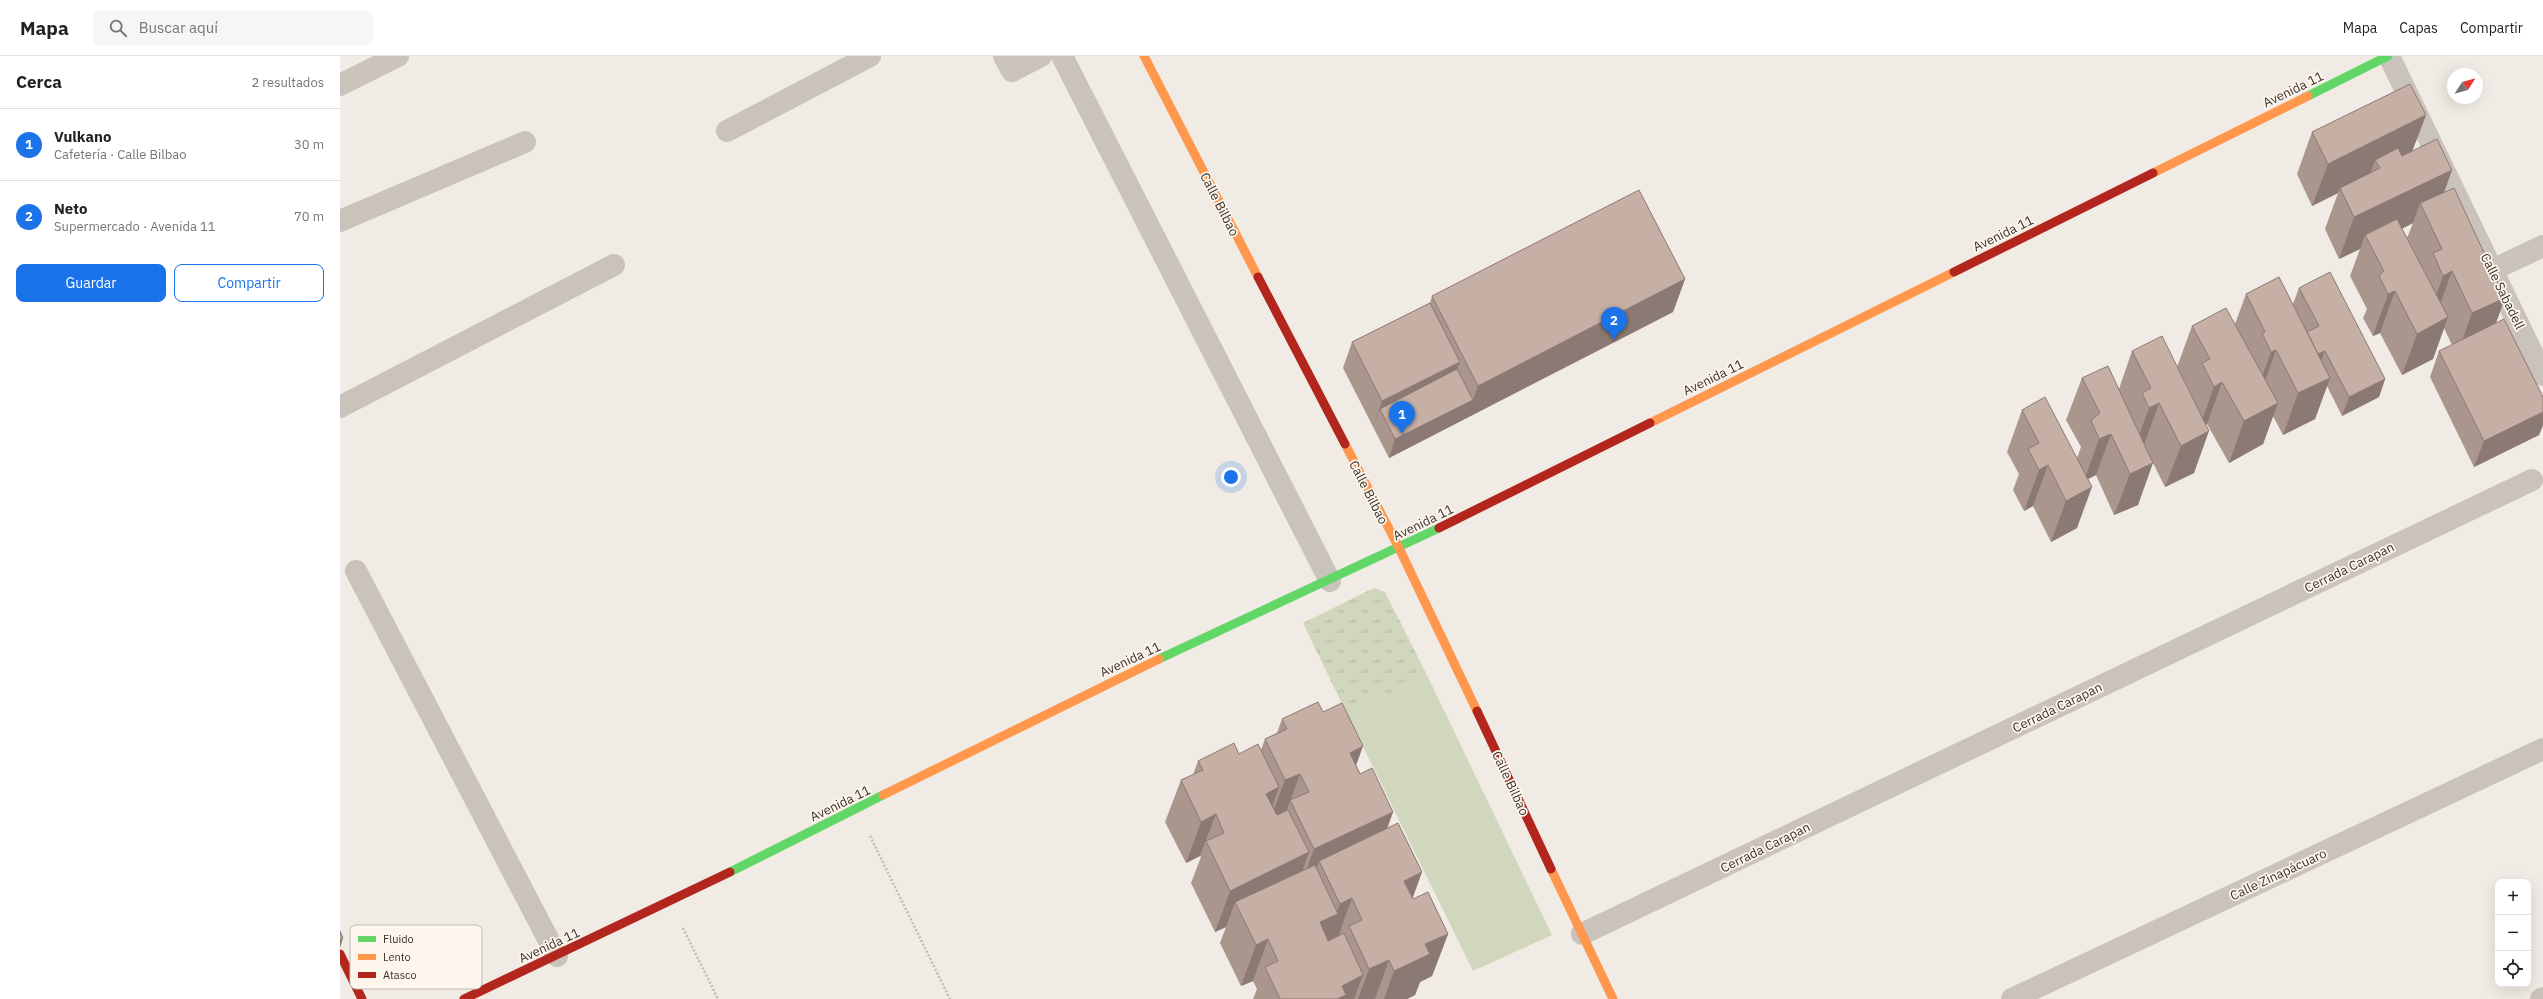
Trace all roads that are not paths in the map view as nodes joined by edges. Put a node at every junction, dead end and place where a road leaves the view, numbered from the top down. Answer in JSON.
{"nodes":[{"id":1,"x":398,"y":56,"type":"edge"},
{"id":2,"x":870,"y":56,"type":"edge"},
{"id":3,"x":1004,"y":56,"type":"edge"},
{"id":4,"x":1041,"y":56,"type":"edge"},
{"id":5,"x":1062,"y":56,"type":"edge"},
{"id":6,"x":1144,"y":56,"type":"edge"},
{"id":7,"x":2388,"y":56,"type":"edge"},
{"id":8,"x":340,"y":85,"type":"edge"},
{"id":9,"x":727,"y":132,"type":"dead end"},
{"id":10,"x":525,"y":142,"type":"dead end"},
{"id":11,"x":340,"y":221,"type":"edge"},
{"id":12,"x":2543,"y":246,"type":"edge"},
{"id":13,"x":614,"y":264,"type":"dead end"},
{"id":14,"x":2492,"y":270,"type":"junction"},
{"id":15,"x":2543,"y":375,"type":"edge"},
{"id":16,"x":340,"y":407,"type":"edge"},
{"id":17,"x":2532,"y":480,"type":"dead end"},
{"id":18,"x":1399,"y":548,"type":"junction"},
{"id":19,"x":356,"y":571,"type":"dead end"},
{"id":20,"x":1330,"y":581,"type":"junction"},
{"id":21,"x":2543,"y":749,"type":"edge"},
{"id":22,"x":1582,"y":934,"type":"junction"},
{"id":23,"x":340,"y":954,"type":"edge"},
{"id":24,"x":557,"y":956,"type":"junction"},
{"id":25,"x":350,"y":974,"type":"edge"},
{"id":26,"x":357,"y":989,"type":"edge"},
{"id":27,"x":362,"y":999,"type":"edge"},
{"id":28,"x":464,"y":999,"type":"edge"},
{"id":29,"x":1613,"y":999,"type":"edge"},
{"id":30,"x":2012,"y":999,"type":"edge"}],
"edges":[{"from":1,"to":8,"type":"street"},
{"from":2,"to":9,"type":"street"},
{"from":3,"to":4,"type":"street"},
{"from":5,"to":20,"type":"street"},
{"from":6,"to":18,"type":"street","name":"Calle Bilbao"},
{"from":7,"to":14,"type":"street","name":"Calle Sabadell"},
{"from":7,"to":18,"type":"street","name":"Avenida 11"},
{"from":10,"to":11,"type":"street"},
{"from":12,"to":14,"type":"street"},
{"from":13,"to":16,"type":"street"},
{"from":14,"to":15,"type":"street","name":"Calle Sabadell"},
{"from":17,"to":22,"type":"street","name":"Cerrada Carapan"},
{"from":18,"to":20,"type":"street","name":"Avenida 11"},
{"from":18,"to":22,"type":"street","name":"Calle Bilbao"},
{"from":19,"to":24,"type":"street"},
{"from":20,"to":24,"type":"street","name":"Avenida 11"},
{"from":21,"to":30,"type":"street","name":"Calle Zinapácuaro"},
{"from":22,"to":29,"type":"street","name":"Calle Bilbao"},
{"from":23,"to":25,"type":"street"},
{"from":24,"to":28,"type":"street","name":"Avenida 11"},
{"from":26,"to":27,"type":"street"}]}
